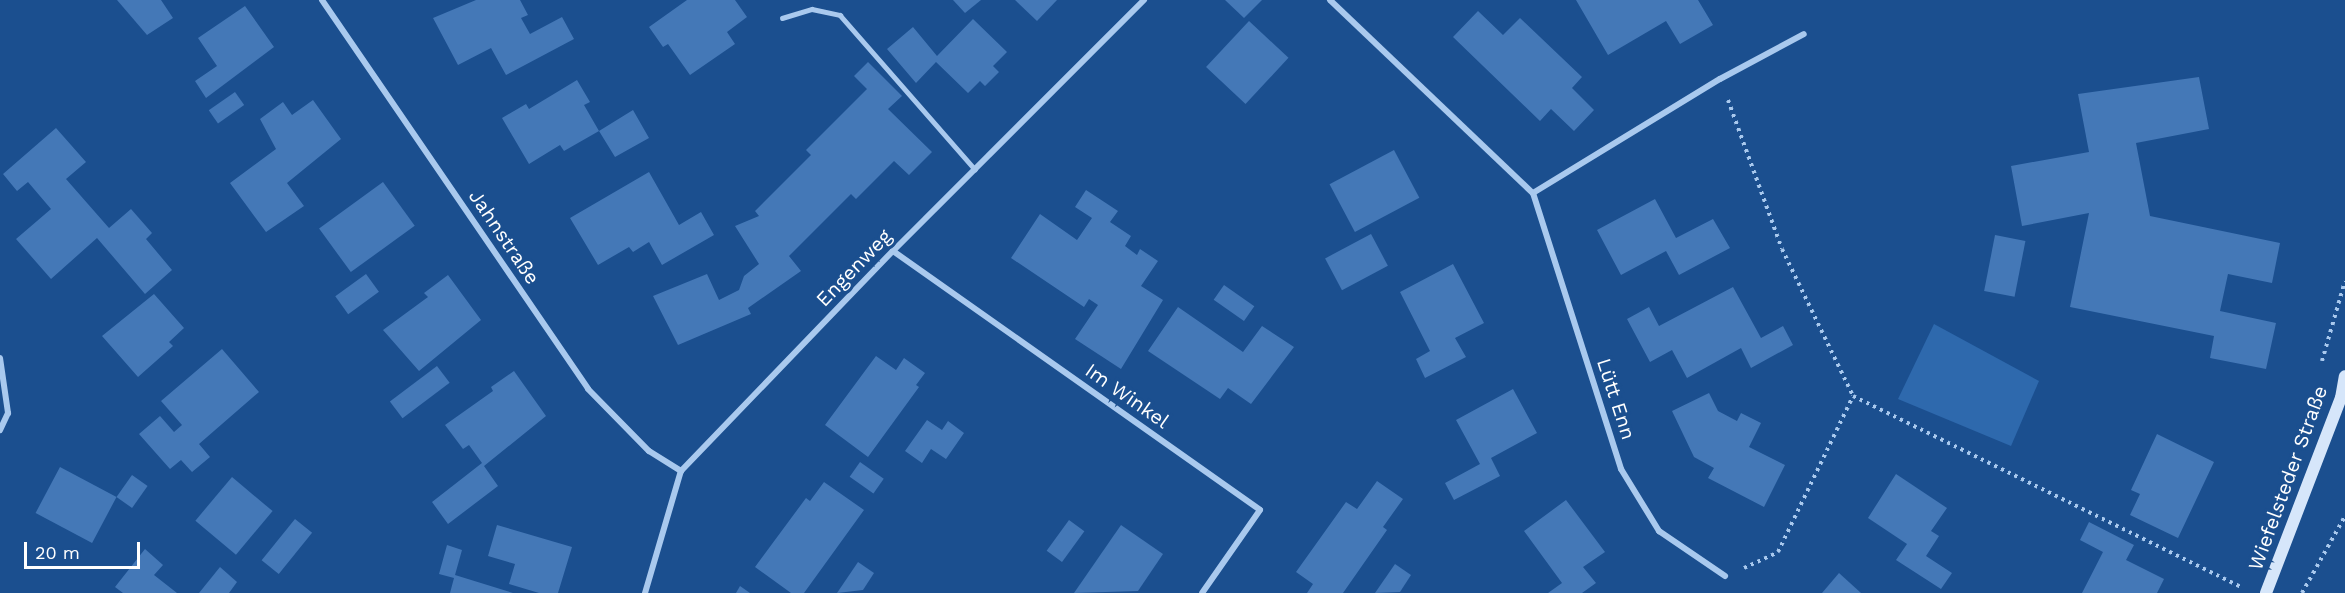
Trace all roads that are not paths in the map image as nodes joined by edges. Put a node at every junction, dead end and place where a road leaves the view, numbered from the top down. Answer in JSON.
{"nodes":[{"id":1,"x":322,"y":0,"type":"edge"},
{"id":2,"x":1144,"y":0,"type":"edge"},
{"id":3,"x":1330,"y":0,"type":"edge"},
{"id":4,"x":782,"y":18,"type":"dead end"},
{"id":5,"x":1804,"y":34,"type":"dead end"},
{"id":6,"x":975,"y":169,"type":"junction"},
{"id":7,"x":1533,"y":193,"type":"junction"},
{"id":8,"x":893,"y":251,"type":"junction"},
{"id":9,"x":0,"y":358,"type":"edge"},
{"id":10,"x":2345,"y":376,"type":"edge"},
{"id":11,"x":0,"y":430,"type":"edge"},
{"id":12,"x":681,"y":471,"type":"junction"},
{"id":13,"x":1725,"y":576,"type":"road end"},
{"id":14,"x":645,"y":593,"type":"edge"},
{"id":15,"x":1202,"y":593,"type":"edge"},
{"id":16,"x":2266,"y":593,"type":"edge"}],
"edges":[{"from":1,"to":12,"type":"street","name":"Jahnstraße"},
{"from":2,"to":6,"type":"street","name":"Engenweg"},
{"from":3,"to":7,"type":"street","name":"Lütt Enn"},
{"from":4,"to":6,"type":"lane"},
{"from":5,"to":7,"type":"street"},
{"from":6,"to":8,"type":"street","name":"Engenweg"},
{"from":7,"to":13,"type":"street","name":"Lütt Enn"},
{"from":8,"to":12,"type":"street","name":"Engenweg"},
{"from":8,"to":15,"type":"street","name":"Im Winkel"},
{"from":9,"to":11,"type":"street"},
{"from":10,"to":16,"type":"main road","name":"Wiefelsteder Straße"},
{"from":12,"to":14,"type":"street","name":"Engenweg"}]}
